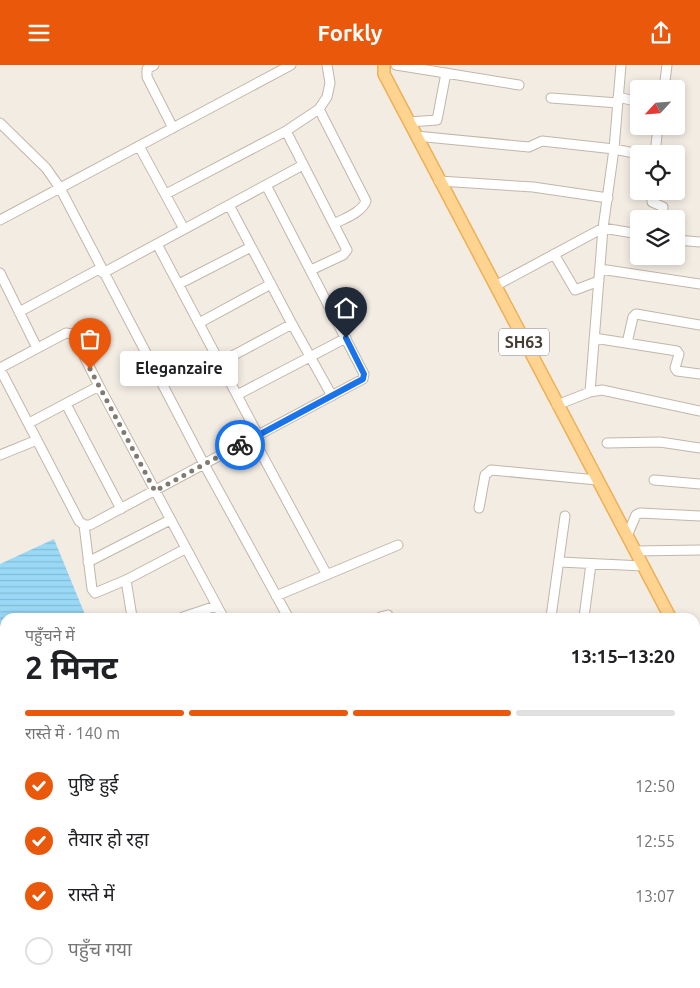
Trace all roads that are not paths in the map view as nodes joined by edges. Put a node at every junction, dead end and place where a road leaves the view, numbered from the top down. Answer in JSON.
{"nodes":[{"id":1,"x":154,"y":65,"type":"edge"},
{"id":2,"x":291,"y":65,"type":"edge"},
{"id":3,"x":327,"y":65,"type":"edge"},
{"id":4,"x":376,"y":65,"type":"edge"},
{"id":5,"x":396,"y":65,"type":"edge"},
{"id":6,"x":621,"y":65,"type":"edge"},
{"id":7,"x":667,"y":65,"type":"edge"},
{"id":8,"x":144,"y":69,"type":"edge"},
{"id":9,"x":274,"y":69,"type":"edge"},
{"id":10,"x":384,"y":70,"type":"edge"},
{"id":11,"x":446,"y":73,"type":"junction"},
{"id":12,"x":665,"y":80,"type":"edge"},
{"id":13,"x":519,"y":85,"type":"dead end"},
{"id":14,"x":551,"y":98,"type":"dead end"},
{"id":15,"x":618,"y":100,"type":"junction"},
{"id":16,"x":630,"y":101,"type":"edge"},
{"id":17,"x":320,"y":109,"type":"junction"},
{"id":18,"x":409,"y":122,"type":"junction"},
{"id":19,"x":0,"y":123,"type":"edge"},
{"id":20,"x":173,"y":128,"type":"junction"},
{"id":21,"x":286,"y":131,"type":"junction"},
{"id":22,"x":416,"y":136,"type":"junction"},
{"id":23,"x":139,"y":146,"type":"junction"},
{"id":24,"x":614,"y":149,"type":"junction"},
{"id":25,"x":630,"y":152,"type":"edge"},
{"id":26,"x":303,"y":165,"type":"junction"},
{"id":27,"x":440,"y":181,"type":"junction"},
{"id":28,"x":266,"y":185,"type":"junction"},
{"id":29,"x":60,"y":188,"type":"junction"},
{"id":30,"x":166,"y":194,"type":"junction"},
{"id":31,"x":608,"y":197,"type":"junction"},
{"id":32,"x":652,"y":200,"type":"edge"},
{"id":33,"x":229,"y":205,"type":"junction"},
{"id":34,"x":663,"y":210,"type":"edge"},
{"id":35,"x":0,"y":220,"type":"edge"},
{"id":36,"x":334,"y":224,"type":"junction"},
{"id":37,"x":603,"y":228,"type":"junction"},
{"id":38,"x":184,"y":229,"type":"junction"},
{"id":39,"x":630,"y":232,"type":"edge"},
{"id":40,"x":685,"y":240,"type":"edge"},
{"id":41,"x":700,"y":242,"type":"edge"},
{"id":42,"x":158,"y":244,"type":"junction"},
{"id":43,"x":251,"y":247,"type":"junction"},
{"id":44,"x":554,"y":254,"type":"junction"},
{"id":45,"x":600,"y":269,"type":"junction"},
{"id":46,"x":311,"y":270,"type":"junction"},
{"id":47,"x":102,"y":271,"type":"junction"},
{"id":48,"x":0,"y":273,"type":"edge"},
{"id":49,"x":599,"y":281,"type":"junction"},
{"id":50,"x":700,"y":283,"type":"edge"},
{"id":51,"x":178,"y":284,"type":"junction"},
{"id":52,"x":271,"y":284,"type":"junction"},
{"id":53,"x":494,"y":286,"type":"junction"},
{"id":54,"x":20,"y":312,"type":"junction"},
{"id":55,"x":199,"y":323,"type":"junction"},
{"id":56,"x":292,"y":324,"type":"junction"},
{"id":57,"x":700,"y":325,"type":"edge"},
{"id":58,"x":346,"y":338,"type":"junction"},
{"id":59,"x":594,"y":338,"type":"junction"},
{"id":60,"x":627,"y":343,"type":"junction"},
{"id":61,"x":37,"y":348,"type":"junction"},
{"id":62,"x":310,"y":357,"type":"junction"},
{"id":63,"x":220,"y":363,"type":"junction"},
{"id":64,"x":0,"y":369,"type":"edge"},
{"id":65,"x":700,"y":374,"type":"edge"},
{"id":66,"x":99,"y":387,"type":"junction"},
{"id":67,"x":590,"y":392,"type":"junction"},
{"id":68,"x":237,"y":395,"type":"junction"},
{"id":69,"x":332,"y":396,"type":"junction"},
{"id":70,"x":66,"y":404,"type":"junction"},
{"id":71,"x":557,"y":405,"type":"junction"},
{"id":72,"x":700,"y":411,"type":"edge"},
{"id":73,"x":29,"y":423,"type":"junction"},
{"id":74,"x":255,"y":436,"type":"junction"},
{"id":75,"x":37,"y":440,"type":"junction"},
{"id":76,"x":607,"y":443,"type":"dead end"},
{"id":77,"x":0,"y":445,"type":"edge"},
{"id":78,"x":700,"y":448,"type":"edge"},
{"id":79,"x":2,"y":454,"type":"edge"},
{"id":80,"x":204,"y":464,"type":"junction"},
{"id":81,"x":597,"y":480,"type":"junction"},
{"id":82,"x":654,"y":480,"type":"dead end"},
{"id":83,"x":700,"y":484,"type":"edge"},
{"id":84,"x":155,"y":491,"type":"junction"},
{"id":85,"x":479,"y":508,"type":"dead end"},
{"id":86,"x":121,"y":509,"type":"junction"},
{"id":87,"x":565,"y":516,"type":"dead end"},
{"id":88,"x":700,"y":516,"type":"edge"},
{"id":89,"x":170,"y":520,"type":"junction"},
{"id":90,"x":84,"y":525,"type":"junction"},
{"id":91,"x":626,"y":536,"type":"junction"},
{"id":92,"x":398,"y":545,"type":"dead end"},
{"id":93,"x":185,"y":549,"type":"junction"},
{"id":94,"x":700,"y":550,"type":"edge"},
{"id":95,"x":635,"y":551,"type":"junction"},
{"id":96,"x":88,"y":562,"type":"junction"},
{"id":97,"x":560,"y":562,"type":"junction"},
{"id":98,"x":591,"y":563,"type":"junction"},
{"id":99,"x":643,"y":566,"type":"junction"},
{"id":100,"x":327,"y":575,"type":"junction"},
{"id":101,"x":126,"y":579,"type":"junction"},
{"id":102,"x":276,"y":596,"type":"junction"},
{"id":103,"x":216,"y":606,"type":"junction"},
{"id":104,"x":131,"y":613,"type":"edge"},
{"id":105,"x":195,"y":613,"type":"edge"},
{"id":106,"x":220,"y":613,"type":"edge"},
{"id":107,"x":286,"y":613,"type":"edge"},
{"id":108,"x":552,"y":613,"type":"edge"},
{"id":109,"x":585,"y":613,"type":"edge"},
{"id":110,"x":668,"y":613,"type":"edge"}],
"edges":[{"from":1,"to":8,"type":"street"},
{"from":2,"to":9,"type":"street"},
{"from":3,"to":17,"type":"street"},
{"from":4,"to":10,"type":"street"},
{"from":5,"to":11,"type":"street"},
{"from":6,"to":15,"type":"street"},
{"from":7,"to":12,"type":"street"},
{"from":8,"to":20,"type":"street"},
{"from":9,"to":20,"type":"street"},
{"from":10,"to":18,"type":"main road","number":"SH63"},
{"from":11,"to":13,"type":"street"},
{"from":11,"to":18,"type":"street"},
{"from":14,"to":15,"type":"street"},
{"from":15,"to":16,"type":"street"},
{"from":15,"to":24,"type":"street"},
{"from":17,"to":21,"type":"street"},
{"from":17,"to":36,"type":"street"},
{"from":18,"to":22,"type":"main road","number":"SH63"},
{"from":19,"to":29,"type":"street"},
{"from":20,"to":23,"type":"street"},
{"from":21,"to":26,"type":"street"},
{"from":21,"to":30,"type":"street"},
{"from":22,"to":24,"type":"street"},
{"from":22,"to":27,"type":"main road","number":"SH63"},
{"from":23,"to":29,"type":"street"},
{"from":23,"to":30,"type":"street"},
{"from":24,"to":25,"type":"street"},
{"from":24,"to":31,"type":"street"},
{"from":26,"to":28,"type":"street"},
{"from":26,"to":36,"type":"street"},
{"from":27,"to":31,"type":"street"},
{"from":27,"to":53,"type":"main road","number":"SH63"},
{"from":28,"to":33,"type":"street"},
{"from":28,"to":46,"type":"street"},
{"from":29,"to":35,"type":"street"},
{"from":29,"to":47,"type":"street"},
{"from":30,"to":38,"type":"street"},
{"from":31,"to":37,"type":"street"},
{"from":32,"to":34,"type":"street"},
{"from":33,"to":38,"type":"street"},
{"from":33,"to":43,"type":"street"},
{"from":36,"to":46,"type":"street"},
{"from":37,"to":39,"type":"street"},
{"from":37,"to":44,"type":"street"},
{"from":37,"to":45,"type":"street"},
{"from":38,"to":42,"type":"street"},
{"from":40,"to":41,"type":"street"},
{"from":42,"to":47,"type":"street"},
{"from":42,"to":51,"type":"street"},
{"from":43,"to":51,"type":"street"},
{"from":43,"to":52,"type":"street"},
{"from":44,"to":49,"type":"street"},
{"from":44,"to":53,"type":"street"},
{"from":45,"to":49,"type":"street"},
{"from":45,"to":50,"type":"street"},
{"from":46,"to":58,"type":"street"},
{"from":47,"to":54,"type":"street"},
{"from":47,"to":80,"type":"street"},
{"from":48,"to":54,"type":"street"},
{"from":49,"to":59,"type":"street"},
{"from":51,"to":55,"type":"street"},
{"from":52,"to":55,"type":"street"},
{"from":52,"to":56,"type":"street"},
{"from":53,"to":71,"type":"main road","number":"SH63"},
{"from":54,"to":61,"type":"street"},
{"from":55,"to":63,"type":"street"},
{"from":56,"to":62,"type":"street"},
{"from":56,"to":63,"type":"street"},
{"from":57,"to":60,"type":"street"},
{"from":58,"to":62,"type":"street"},
{"from":58,"to":69,"type":"street"},
{"from":59,"to":60,"type":"street"},
{"from":59,"to":67,"type":"street"},
{"from":60,"to":65,"type":"street"},
{"from":61,"to":64,"type":"street"},
{"from":61,"to":66,"type":"street"},
{"from":62,"to":68,"type":"street"},
{"from":62,"to":69,"type":"street"},
{"from":63,"to":68,"type":"street"},
{"from":64,"to":73,"type":"street"},
{"from":66,"to":70,"type":"street"},
{"from":66,"to":84,"type":"street"},
{"from":67,"to":71,"type":"street"},
{"from":67,"to":72,"type":"street"},
{"from":68,"to":74,"type":"street"},
{"from":69,"to":74,"type":"street"},
{"from":70,"to":73,"type":"street"},
{"from":70,"to":86,"type":"street"},
{"from":71,"to":81,"type":"main road","number":"SH63"},
{"from":73,"to":75,"type":"street"},
{"from":74,"to":80,"type":"street"},
{"from":74,"to":100,"type":"street"},
{"from":75,"to":79,"type":"street"},
{"from":75,"to":90,"type":"street"},
{"from":76,"to":78,"type":"street"},
{"from":77,"to":79,"type":"street"},
{"from":80,"to":84,"type":"street"},
{"from":80,"to":102,"type":"street"},
{"from":81,"to":85,"type":"street"},
{"from":81,"to":91,"type":"main road","number":"SH63"},
{"from":82,"to":83,"type":"street"},
{"from":84,"to":86,"type":"street"},
{"from":84,"to":89,"type":"street"},
{"from":86,"to":90,"type":"street"},
{"from":87,"to":97,"type":"street"},
{"from":88,"to":91,"type":"street"},
{"from":89,"to":93,"type":"street"},
{"from":89,"to":96,"type":"street"},
{"from":90,"to":96,"type":"street"},
{"from":91,"to":95,"type":"main road","number":"SH63"},
{"from":92,"to":100,"type":"street"},
{"from":93,"to":101,"type":"street"},
{"from":93,"to":103,"type":"street"},
{"from":94,"to":95,"type":"street"},
{"from":95,"to":99,"type":"main road","number":"SH63"},
{"from":96,"to":101,"type":"street"},
{"from":97,"to":98,"type":"street"},
{"from":97,"to":108,"type":"street"},
{"from":98,"to":99,"type":"street"},
{"from":98,"to":109,"type":"street"},
{"from":99,"to":110,"type":"main road","number":"SH63"},
{"from":100,"to":102,"type":"street"},
{"from":101,"to":104,"type":"street"},
{"from":102,"to":107,"type":"street"},
{"from":103,"to":105,"type":"street"},
{"from":103,"to":106,"type":"street"}]}
